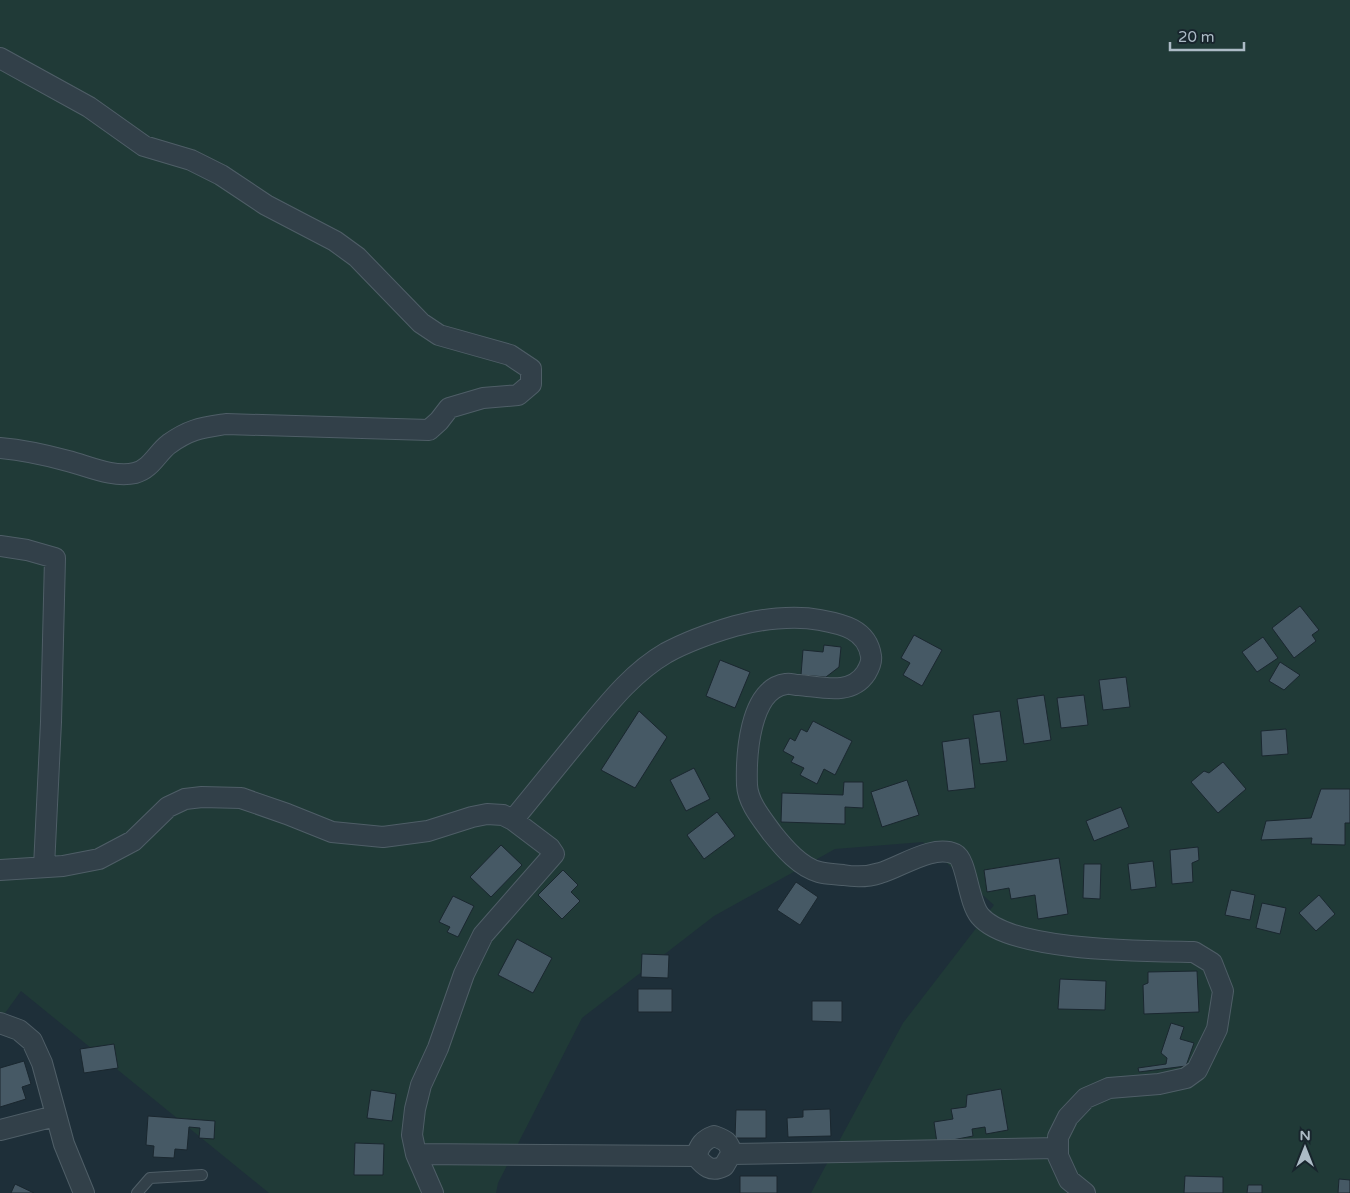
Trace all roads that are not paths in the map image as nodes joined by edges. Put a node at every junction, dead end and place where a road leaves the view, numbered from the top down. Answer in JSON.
{"nodes":[{"id":1,"x":0,"y":58,"type":"edge"},
{"id":2,"x":0,"y":448,"type":"edge"},
{"id":3,"x":0,"y":546,"type":"edge"},
{"id":4,"x":513,"y":820,"type":"junction"},
{"id":5,"x":44,"y":867,"type":"junction"},
{"id":6,"x":0,"y":870,"type":"edge"},
{"id":7,"x":0,"y":1023,"type":"edge"},
{"id":8,"x":55,"y":1116,"type":"junction"},
{"id":9,"x":0,"y":1130,"type":"edge"},
{"id":10,"x":1058,"y":1148,"type":"junction"},
{"id":11,"x":416,"y":1154,"type":"junction"},
{"id":12,"x":202,"y":1175,"type":"dead end"},
{"id":13,"x":84,"y":1193,"type":"edge"},
{"id":14,"x":137,"y":1193,"type":"edge"},
{"id":15,"x":433,"y":1193,"type":"edge"},
{"id":16,"x":1085,"y":1193,"type":"edge"}],
"edges":[{"from":1,"to":2,"type":"street"},
{"from":3,"to":5,"type":"street"},
{"from":4,"to":5,"type":"street"},
{"from":4,"to":10,"type":"street"},
{"from":4,"to":11,"type":"street"},
{"from":5,"to":6,"type":"street"},
{"from":7,"to":8,"type":"street"},
{"from":8,"to":9,"type":"street"},
{"from":8,"to":13,"type":"street"},
{"from":10,"to":11,"type":"street"},
{"from":10,"to":16,"type":"street"},
{"from":11,"to":15,"type":"street"},
{"from":12,"to":14,"type":"lane"}]}
